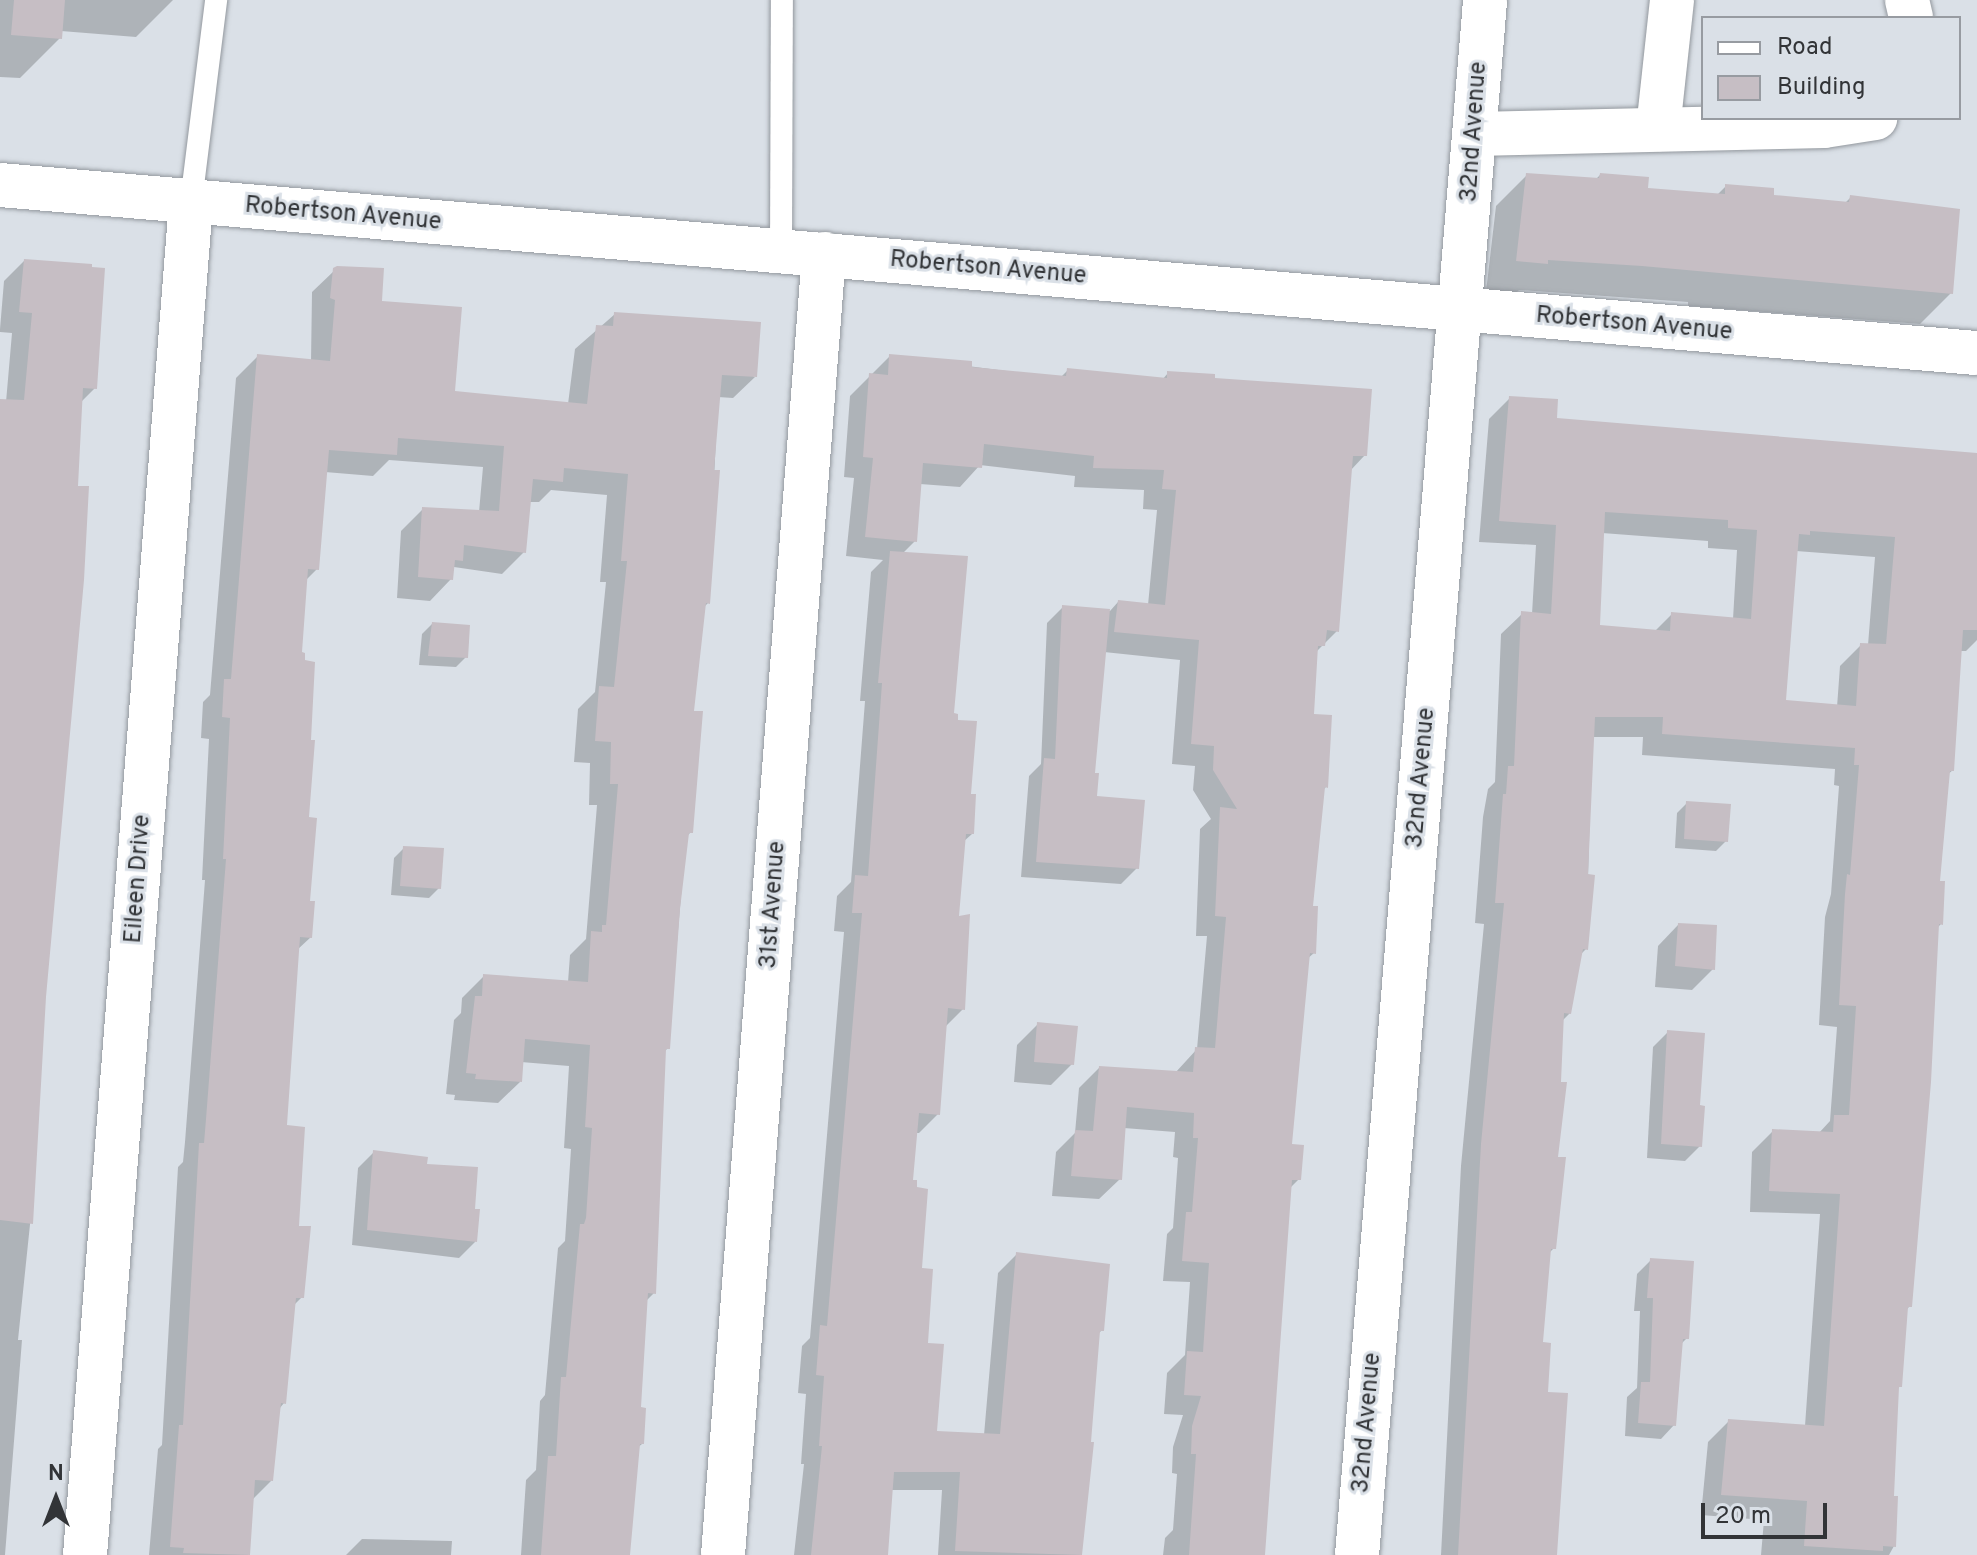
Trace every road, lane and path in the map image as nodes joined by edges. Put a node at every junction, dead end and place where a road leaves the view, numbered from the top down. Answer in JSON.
{"nodes":[{"id":1,"x":216,"y":0,"type":"edge"},
{"id":2,"x":782,"y":0,"type":"edge"},
{"id":3,"x":1485,"y":0,"type":"edge"},
{"id":4,"x":1672,"y":0,"type":"edge"},
{"id":5,"x":1862,"y":120,"type":"edge"},
{"id":6,"x":1658,"y":129,"type":"junction"},
{"id":7,"x":1475,"y":134,"type":"junction"},
{"id":8,"x":0,"y":185,"type":"edge"},
{"id":9,"x":191,"y":202,"type":"junction"},
{"id":10,"x":781,"y":251,"type":"junction"},
{"id":11,"x":824,"y":254,"type":"junction"},
{"id":12,"x":1462,"y":311,"type":"junction"},
{"id":13,"x":1977,"y":353,"type":"edge"},
{"id":14,"x":85,"y":1555,"type":"edge"},
{"id":15,"x":723,"y":1555,"type":"edge"},
{"id":16,"x":1357,"y":1555,"type":"edge"}],
"edges":[{"from":1,"to":9,"type":"lane"},
{"from":2,"to":10,"type":"lane"},
{"from":3,"to":7,"type":"street","name":"32nd Avenue"},
{"from":4,"to":6,"type":"street"},
{"from":5,"to":6,"type":"street"},
{"from":6,"to":7,"type":"street"},
{"from":7,"to":12,"type":"street","name":"32nd Avenue"},
{"from":8,"to":9,"type":"street","name":"Robertson Avenue"},
{"from":9,"to":10,"type":"street","name":"Robertson Avenue"},
{"from":9,"to":14,"type":"street","name":"Eileen Drive"},
{"from":10,"to":11,"type":"street","name":"Robertson Avenue"},
{"from":11,"to":12,"type":"street","name":"Robertson Avenue"},
{"from":11,"to":15,"type":"street","name":"31st Avenue"},
{"from":12,"to":13,"type":"street","name":"Robertson Avenue"},
{"from":12,"to":16,"type":"street","name":"32nd Avenue"}]}
